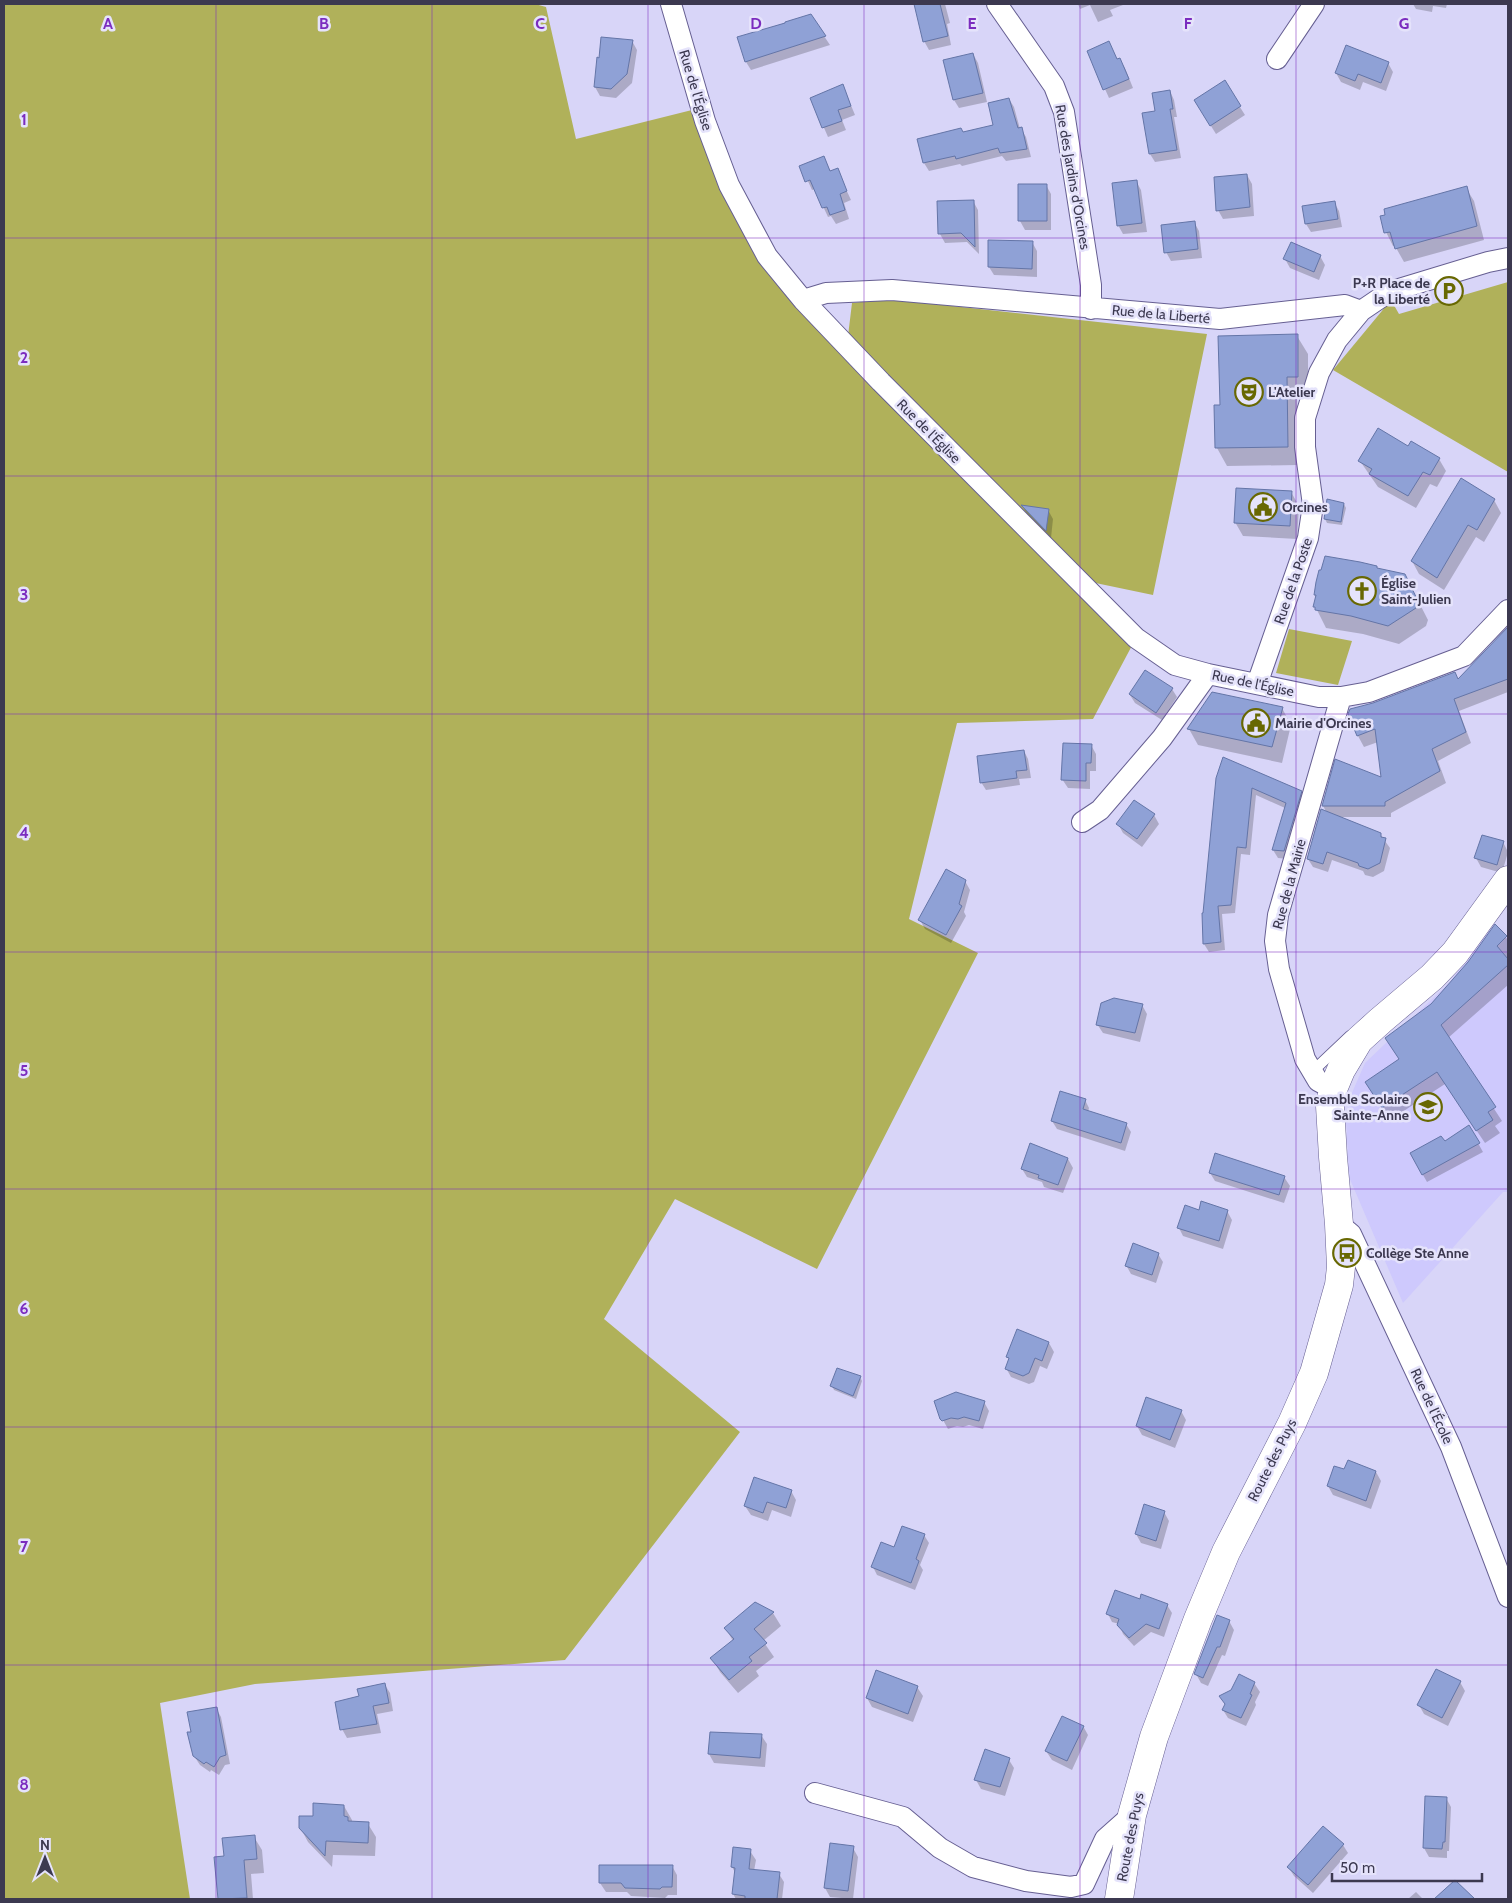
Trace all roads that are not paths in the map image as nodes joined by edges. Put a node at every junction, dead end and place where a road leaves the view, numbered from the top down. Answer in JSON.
{"nodes":[{"id":1,"x":671,"y":4,"type":"edge"},
{"id":2,"x":997,"y":4,"type":"edge"},
{"id":3,"x":1314,"y":4,"type":"edge"},
{"id":4,"x":1277,"y":59,"type":"dead end"},
{"id":5,"x":1508,"y":258,"type":"edge"},
{"id":6,"x":803,"y":300,"type":"junction"},
{"id":7,"x":1091,"y":308,"type":"junction"},
{"id":8,"x":1361,"y":311,"type":"junction"},
{"id":9,"x":1508,"y":610,"type":"edge"},
{"id":10,"x":1208,"y":674,"type":"junction"},
{"id":11,"x":1257,"y":684,"type":"junction"},
{"id":12,"x":1341,"y":697,"type":"junction"},
{"id":13,"x":1082,"y":822,"type":"dead end"},
{"id":14,"x":1508,"y":880,"type":"edge"},
{"id":15,"x":1380,"y":1021,"type":"junction"},
{"id":16,"x":1313,"y":1072,"type":"junction"},
{"id":17,"x":1333,"y":1090,"type":"junction"},
{"id":18,"x":1339,"y":1224,"type":"junction"},
{"id":19,"x":1508,"y":1597,"type":"edge"},
{"id":20,"x":815,"y":1794,"type":"dead end"},
{"id":21,"x":1132,"y":1815,"type":"junction"},
{"id":22,"x":1119,"y":1899,"type":"edge"}],
"edges":[{"from":1,"to":6,"type":"street","name":"Rue de l'Église"},
{"from":2,"to":7,"type":"street","name":"Rue des Jardins d'Orcines"},
{"from":3,"to":4,"type":"street"},
{"from":5,"to":8,"type":"street"},
{"from":6,"to":7,"type":"street","name":"Rue de la Liberté"},
{"from":6,"to":10,"type":"street","name":"Rue de l'Église"},
{"from":7,"to":8,"type":"street","name":"Rue de la Liberté"},
{"from":8,"to":11,"type":"street","name":"Rue de la Poste"},
{"from":9,"to":12,"type":"street","name":"Rue de l'Église"},
{"from":10,"to":11,"type":"street","name":"Rue de l'Église"},
{"from":10,"to":13,"type":"street"},
{"from":11,"to":12,"type":"street","name":"Rue de l'Église"},
{"from":12,"to":16,"type":"street","name":"Rue de la Mairie"},
{"from":14,"to":15,"type":"main road","name":"Route des Puys"},
{"from":15,"to":16,"type":"lane","name":"Route des Puys"},
{"from":15,"to":17,"type":"main road","name":"Route des Puys"},
{"from":16,"to":17,"type":"street","name":"Rue de la Mairie"},
{"from":17,"to":18,"type":"main road","name":"Route des Puys"},
{"from":18,"to":19,"type":"street","name":"Rue de l'École"},
{"from":18,"to":21,"type":"main road","name":"Route des Puys"},
{"from":20,"to":21,"type":"street"},
{"from":21,"to":22,"type":"main road","name":"Route des Puys"}]}
